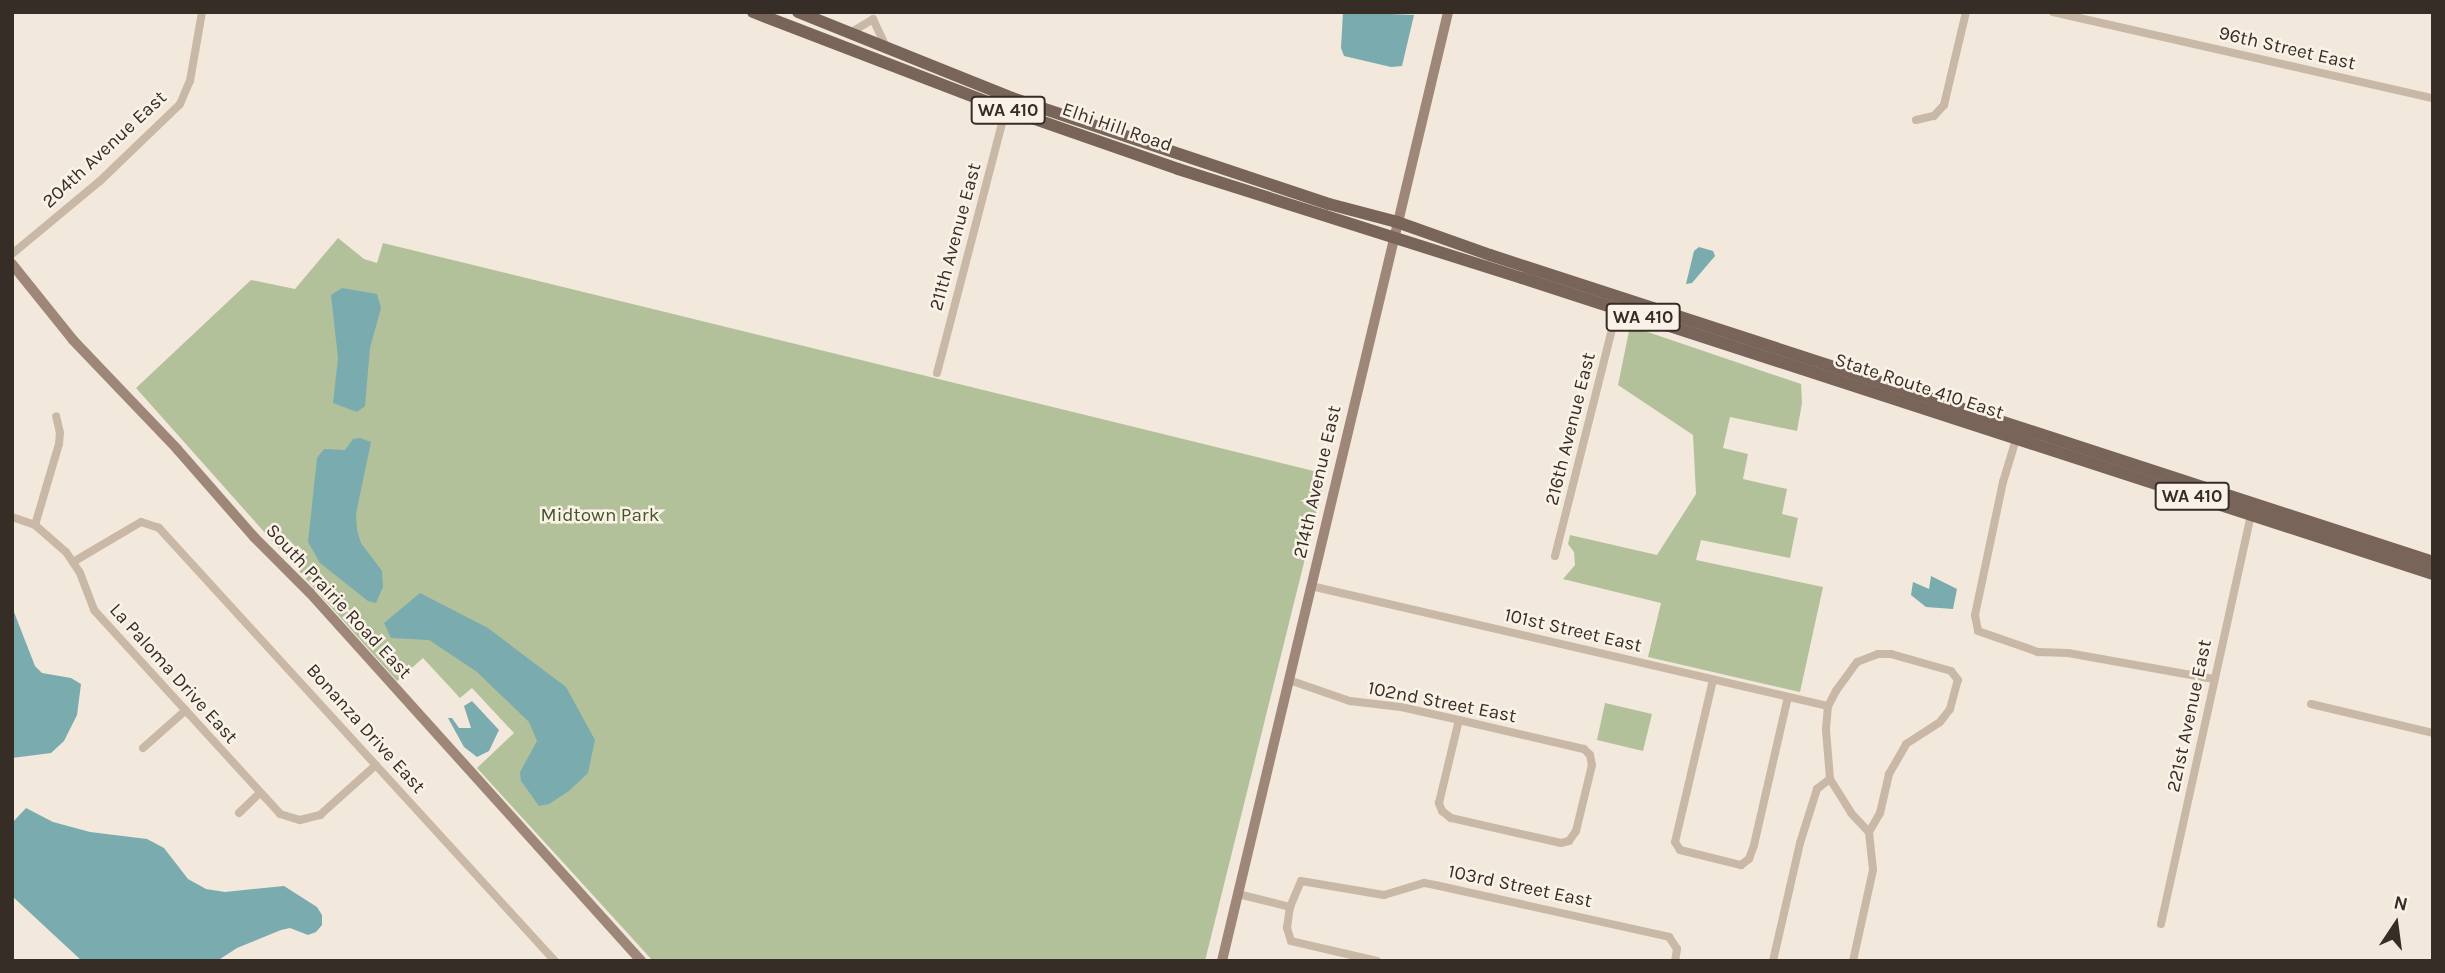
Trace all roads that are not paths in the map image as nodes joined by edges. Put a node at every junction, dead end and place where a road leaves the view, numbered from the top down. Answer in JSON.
{"nodes":[{"id":1,"x":202,"y":12,"type":"edge"},
{"id":2,"x":753,"y":12,"type":"edge"},
{"id":3,"x":798,"y":12,"type":"edge"},
{"id":4,"x":1448,"y":12,"type":"edge"},
{"id":5,"x":1966,"y":12,"type":"edge"},
{"id":6,"x":2053,"y":12,"type":"edge"},
{"id":7,"x":874,"y":15,"type":"edge"},
{"id":8,"x":850,"y":33,"type":"junction"},
{"id":9,"x":886,"y":47,"type":"junction"},
{"id":10,"x":2433,"y":98,"type":"edge"},
{"id":11,"x":1006,"y":109,"type":"junction"},
{"id":12,"x":1916,"y":120,"type":"dead end"},
{"id":13,"x":1397,"y":222,"type":"junction"},
{"id":14,"x":1394,"y":238,"type":"junction"},
{"id":15,"x":12,"y":254,"type":"edge"},
{"id":16,"x":12,"y":264,"type":"edge"},
{"id":17,"x":1617,"y":309,"type":"junction"},
{"id":18,"x":937,"y":373,"type":"dead end"},
{"id":19,"x":56,"y":416,"type":"dead end"},
{"id":20,"x":2018,"y":433,"type":"junction"},
{"id":21,"x":2251,"y":515,"type":"junction"},
{"id":22,"x":12,"y":517,"type":"edge"},
{"id":23,"x":35,"y":524,"type":"junction"},
{"id":24,"x":1555,"y":556,"type":"dead end"},
{"id":25,"x":73,"y":562,"type":"junction"},
{"id":26,"x":2433,"y":562,"type":"edge"},
{"id":27,"x":2433,"y":574,"type":"edge"},
{"id":28,"x":1311,"y":586,"type":"junction"},
{"id":29,"x":1289,"y":680,"type":"junction"},
{"id":30,"x":1713,"y":680,"type":"junction"},
{"id":31,"x":2214,"y":680,"type":"junction"},
{"id":32,"x":1788,"y":697,"type":"junction"},
{"id":33,"x":2311,"y":704,"type":"dead end"},
{"id":34,"x":1828,"y":706,"type":"junction"},
{"id":35,"x":186,"y":710,"type":"junction"},
{"id":36,"x":1459,"y":720,"type":"junction"},
{"id":37,"x":2433,"y":733,"type":"edge"},
{"id":38,"x":143,"y":748,"type":"dead end"},
{"id":39,"x":376,"y":765,"type":"junction"},
{"id":40,"x":1830,"y":779,"type":"junction"},
{"id":41,"x":260,"y":793,"type":"junction"},
{"id":42,"x":239,"y":813,"type":"dead end"},
{"id":43,"x":1869,"y":832,"type":"junction"},
{"id":44,"x":1238,"y":894,"type":"junction"},
{"id":45,"x":1290,"y":907,"type":"junction"},
{"id":46,"x":2161,"y":924,"type":"dead end"},
{"id":47,"x":555,"y":961,"type":"edge"},
{"id":48,"x":640,"y":961,"type":"edge"},
{"id":49,"x":1222,"y":961,"type":"edge"},
{"id":50,"x":1377,"y":961,"type":"edge"},
{"id":51,"x":1675,"y":961,"type":"edge"},
{"id":52,"x":1773,"y":961,"type":"edge"},
{"id":53,"x":1853,"y":961,"type":"edge"}],
"edges":[{"from":1,"to":15,"type":"street","name":"204th Avenue East"},
{"from":2,"to":11,"type":"main road","name":"Elhi Hill Road","number":"WA 410"},
{"from":3,"to":8,"type":"main road","name":"Elhi Hill Road","number":"WA 410"},
{"from":4,"to":13,"type":"street","name":"214th Avenue East"},
{"from":5,"to":12,"type":"street"},
{"from":6,"to":10,"type":"street","name":"96th Street East"},
{"from":7,"to":8,"type":"street"},
{"from":7,"to":9,"type":"street"},
{"from":8,"to":9,"type":"main road","name":"Elhi Hill Road","number":"WA 410"},
{"from":9,"to":13,"type":"main road","name":"Elhi Hill Road","number":"WA 410"},
{"from":11,"to":14,"type":"main road","name":"Elhi Hill Road","number":"WA 410"},
{"from":11,"to":18,"type":"street","name":"211th Avenue East"},
{"from":13,"to":14,"type":"street","name":"214th Avenue East"},
{"from":13,"to":20,"type":"main road","name":"State Route 410 East","number":"WA 410"},
{"from":14,"to":17,"type":"main road","name":"State Route 410 East","number":"WA 410"},
{"from":14,"to":28,"type":"street","name":"214th Avenue East"},
{"from":16,"to":48,"type":"street","name":"South Prairie Road East"},
{"from":17,"to":20,"type":"main road","name":"State Route 410 East","number":"WA 410"},
{"from":17,"to":24,"type":"street","name":"216th Avenue East"},
{"from":19,"to":23,"type":"street"},
{"from":20,"to":21,"type":"main road","name":"State Route 410 East","number":"WA 410"},
{"from":20,"to":26,"type":"main road","name":"State Route 410 East","number":"WA 410"},
{"from":20,"to":31,"type":"street"},
{"from":21,"to":27,"type":"main road","name":"State Route 410 East","number":"WA 410"},
{"from":21,"to":31,"type":"street","name":"221st Avenue East"},
{"from":22,"to":23,"type":"street","name":"La Paloma Drive East"},
{"from":23,"to":25,"type":"street","name":"La Paloma Drive East"},
{"from":25,"to":35,"type":"street","name":"La Paloma Drive East"},
{"from":25,"to":39,"type":"street","name":"Bonanza Drive East"},
{"from":28,"to":29,"type":"street","name":"214th Avenue East"},
{"from":28,"to":30,"type":"street","name":"101st Street East"},
{"from":29,"to":36,"type":"street","name":"102nd Street East"},
{"from":29,"to":44,"type":"street","name":"214th Avenue East"},
{"from":30,"to":32,"type":"street","name":"101st Street East"},
{"from":30,"to":32,"type":"street"},
{"from":31,"to":46,"type":"street","name":"221st Avenue East"},
{"from":32,"to":34,"type":"street","name":"101st Street East"},
{"from":33,"to":37,"type":"street"},
{"from":34,"to":40,"type":"street"},
{"from":34,"to":43,"type":"street"},
{"from":35,"to":38,"type":"street"},
{"from":35,"to":41,"type":"street","name":"La Paloma Drive East"},
{"from":36,"to":36,"type":"street","name":"102nd Street East"},
{"from":39,"to":41,"type":"street","name":"La Paloma Drive East"},
{"from":39,"to":47,"type":"street","name":"Bonanza Drive East"},
{"from":40,"to":43,"type":"street"},
{"from":40,"to":52,"type":"street"},
{"from":41,"to":42,"type":"street"},
{"from":43,"to":53,"type":"street"},
{"from":44,"to":45,"type":"street"},
{"from":44,"to":49,"type":"street","name":"214th Avenue East"},
{"from":45,"to":50,"type":"street"},
{"from":45,"to":51,"type":"street","name":"103rd Street East"}]}
